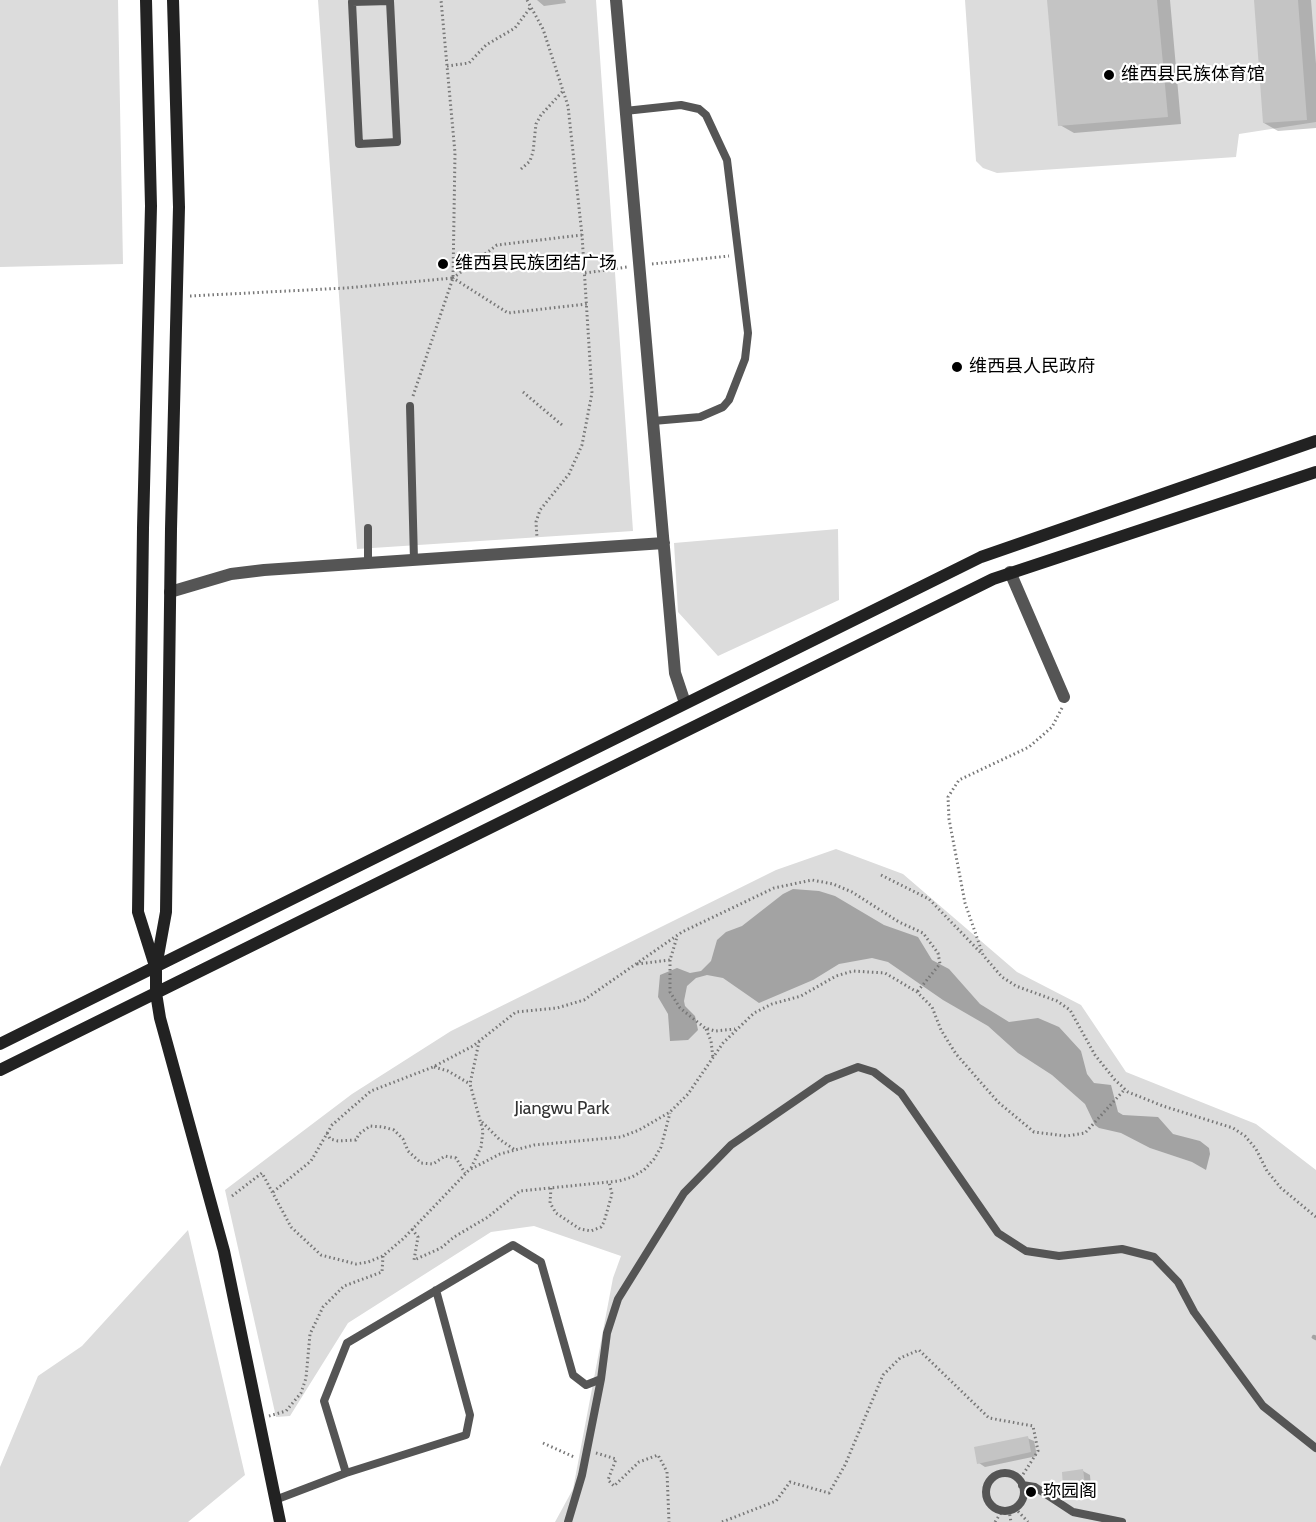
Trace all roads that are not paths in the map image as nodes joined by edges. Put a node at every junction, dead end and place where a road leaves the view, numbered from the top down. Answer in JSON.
{"nodes":[{"id":1,"x":146,"y":0,"type":"edge"},
{"id":2,"x":174,"y":0,"type":"edge"},
{"id":3,"x":616,"y":0,"type":"edge"},
{"id":4,"x":352,"y":1,"type":"edge"},
{"id":5,"x":626,"y":111,"type":"junction"},
{"id":6,"x":410,"y":406,"type":"road end"},
{"id":7,"x":653,"y":421,"type":"junction"},
{"id":8,"x":1316,"y":441,"type":"edge"},
{"id":9,"x":1316,"y":472,"type":"edge"},
{"id":10,"x":368,"y":528,"type":"dead end"},
{"id":11,"x":664,"y":543,"type":"junction"},
{"id":12,"x":414,"y":560,"type":"junction"},
{"id":13,"x":368,"y":563,"type":"junction"},
{"id":14,"x":1010,"y":573,"type":"junction"},
{"id":15,"x":170,"y":592,"type":"junction"},
{"id":16,"x":1064,"y":697,"type":"road end"},
{"id":17,"x":685,"y":703,"type":"junction"},
{"id":18,"x":156,"y":967,"type":"junction"},
{"id":19,"x":156,"y":993,"type":"junction"},
{"id":20,"x":0,"y":1044,"type":"edge"},
{"id":21,"x":0,"y":1070,"type":"edge"},
{"id":22,"x":436,"y":1290,"type":"junction"},
{"id":23,"x":601,"y":1379,"type":"junction"},
{"id":24,"x":1316,"y":1448,"type":"edge"},
{"id":25,"x":346,"y":1473,"type":"junction"},
{"id":26,"x":1020,"y":1482,"type":"junction"},
{"id":27,"x":275,"y":1500,"type":"junction"},
{"id":28,"x":280,"y":1522,"type":"edge"},
{"id":29,"x":568,"y":1522,"type":"edge"},
{"id":30,"x":1122,"y":1522,"type":"edge"}],
"edges":[{"from":1,"to":18,"type":"main road"},
{"from":2,"to":15,"type":"main road"},
{"from":3,"to":5,"type":"street"},
{"from":4,"to":4,"type":"lane"},
{"from":5,"to":7,"type":"street"},
{"from":5,"to":7,"type":"lane"},
{"from":6,"to":12,"type":"lane"},
{"from":7,"to":11,"type":"street"},
{"from":8,"to":17,"type":"main road"},
{"from":9,"to":14,"type":"main road"},
{"from":10,"to":13,"type":"lane"},
{"from":11,"to":12,"type":"street"},
{"from":11,"to":17,"type":"street"},
{"from":12,"to":13,"type":"street"},
{"from":13,"to":15,"type":"street"},
{"from":14,"to":16,"type":"street"},
{"from":14,"to":19,"type":"main road"},
{"from":15,"to":18,"type":"main road"},
{"from":17,"to":18,"type":"main road"},
{"from":18,"to":19,"type":"main road"},
{"from":18,"to":20,"type":"main road"},
{"from":19,"to":21,"type":"main road"},
{"from":19,"to":27,"type":"main road"},
{"from":22,"to":23,"type":"lane"},
{"from":22,"to":25,"type":"lane"},
{"from":22,"to":25,"type":"lane"},
{"from":23,"to":24,"type":"lane"},
{"from":23,"to":29,"type":"lane"},
{"from":25,"to":27,"type":"lane"},
{"from":26,"to":26,"type":"lane"},
{"from":26,"to":30,"type":"lane"},
{"from":27,"to":28,"type":"main road"}]}
